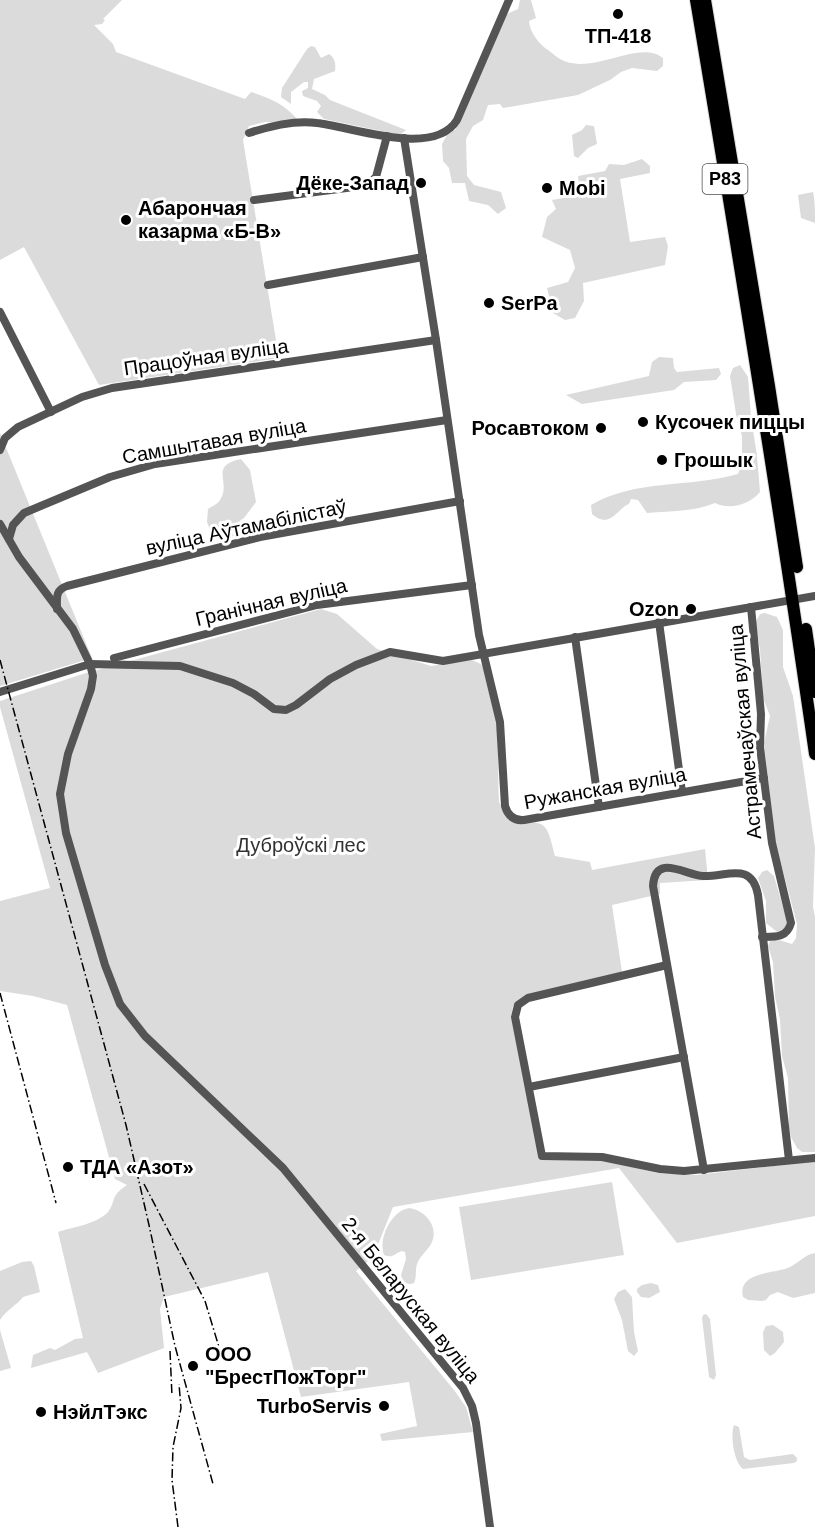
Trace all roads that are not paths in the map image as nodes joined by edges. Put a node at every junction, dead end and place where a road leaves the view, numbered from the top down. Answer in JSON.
{"nodes":[{"id":1,"x":509,"y":0,"type":"edge"},
{"id":2,"x":696,"y":0,"type":"edge"},
{"id":3,"x":705,"y":0,"type":"edge"},
{"id":4,"x":249,"y":133,"type":"dead end"},
{"id":5,"x":387,"y":136,"type":"junction"},
{"id":6,"x":404,"y":138,"type":"junction"},
{"id":7,"x":254,"y":200,"type":"dead end"},
{"id":8,"x":423,"y":257,"type":"junction"},
{"id":9,"x":268,"y":285,"type":"dead end"},
{"id":10,"x":0,"y":312,"type":"edge"},
{"id":11,"x":436,"y":340,"type":"junction"},
{"id":12,"x":762,"y":372,"type":"junction"},
{"id":13,"x":51,"y":412,"type":"junction"},
{"id":14,"x":447,"y":420,"type":"junction"},
{"id":15,"x":0,"y":450,"type":"edge"},
{"id":16,"x":460,"y":501,"type":"junction"},
{"id":17,"x":0,"y":524,"type":"edge"},
{"id":18,"x":9,"y":539,"type":"junction"},
{"id":19,"x":472,"y":585,"type":"junction"},
{"id":20,"x":815,"y":596,"type":"edge"},
{"id":21,"x":797,"y":598,"type":"junction"},
{"id":22,"x":751,"y":607,"type":"junction"},
{"id":23,"x":57,"y":609,"type":"junction"},
{"id":24,"x":659,"y":622,"type":"junction"},
{"id":25,"x":574,"y":637,"type":"junction"},
{"id":26,"x":483,"y":654,"type":"junction"},
{"id":27,"x":114,"y":658,"type":"dead end"},
{"id":28,"x":90,"y":664,"type":"junction"},
{"id":29,"x":0,"y":692,"type":"edge"},
{"id":30,"x":815,"y":692,"type":"edge"},
{"id":31,"x":815,"y":754,"type":"edge"},
{"id":32,"x":764,"y":777,"type":"junction"},
{"id":33,"x":682,"y":792,"type":"junction"},
{"id":34,"x":599,"y":807,"type":"junction"},
{"id":35,"x":762,"y":937,"type":"junction"},
{"id":36,"x":668,"y":965,"type":"junction"},
{"id":37,"x":684,"y":1057,"type":"junction"},
{"id":38,"x":529,"y":1087,"type":"junction"},
{"id":39,"x":815,"y":1158,"type":"edge"},
{"id":40,"x":789,"y":1160,"type":"junction"},
{"id":41,"x":704,"y":1170,"type":"junction"},
{"id":42,"x":490,"y":1527,"type":"edge"}],
"edges":[{"from":1,"to":6,"type":"street"},
{"from":2,"to":12,"type":"highway","number":"Р83"},
{"from":3,"to":12,"type":"highway","number":"Р83"},
{"from":4,"to":5,"type":"street"},
{"from":5,"to":6,"type":"street"},
{"from":5,"to":7,"type":"street"},
{"from":6,"to":8,"type":"street"},
{"from":8,"to":9,"type":"street"},
{"from":8,"to":11,"type":"street"},
{"from":10,"to":13,"type":"street"},
{"from":11,"to":13,"type":"street","name":"Працоўная вуліца"},
{"from":11,"to":14,"type":"street"},
{"from":12,"to":21,"type":"highway","number":"Р83"},
{"from":13,"to":15,"type":"street","name":"Працоўная вуліца"},
{"from":14,"to":16,"type":"street"},
{"from":14,"to":18,"type":"street","name":"Самшытавая вуліца"},
{"from":16,"to":19,"type":"street"},
{"from":16,"to":23,"type":"street","name":"вуліца Аўтамабілістаў"},
{"from":17,"to":18,"type":"street"},
{"from":18,"to":23,"type":"street"},
{"from":19,"to":26,"type":"street"},
{"from":19,"to":27,"type":"street","name":"Гранічная вуліца"},
{"from":20,"to":21,"type":"street"},
{"from":21,"to":22,"type":"street"},
{"from":21,"to":30,"type":"highway","number":"Р83"},
{"from":21,"to":31,"type":"highway","number":"Р83"},
{"from":22,"to":24,"type":"street"},
{"from":22,"to":32,"type":"street","name":"Астрамечаўская вуліца"},
{"from":23,"to":28,"type":"street"},
{"from":24,"to":25,"type":"street"},
{"from":24,"to":33,"type":"street"},
{"from":25,"to":26,"type":"street"},
{"from":25,"to":34,"type":"street"},
{"from":26,"to":28,"type":"street"},
{"from":26,"to":34,"type":"street","name":"Ружанская вуліца"},
{"from":28,"to":29,"type":"street"},
{"from":28,"to":42,"type":"street","name":"2-я Беларуская вуліца"},
{"from":32,"to":33,"type":"street","name":"Ружанская вуліца"},
{"from":32,"to":35,"type":"street","name":"Астрамечаўская вуліца"},
{"from":33,"to":34,"type":"street","name":"Ружанская вуліца"},
{"from":35,"to":36,"type":"street"},
{"from":35,"to":40,"type":"street"},
{"from":36,"to":37,"type":"street"},
{"from":36,"to":38,"type":"street"},
{"from":37,"to":38,"type":"street"},
{"from":37,"to":41,"type":"street"},
{"from":38,"to":41,"type":"street"},
{"from":39,"to":40,"type":"street"},
{"from":40,"to":41,"type":"street"}]}
